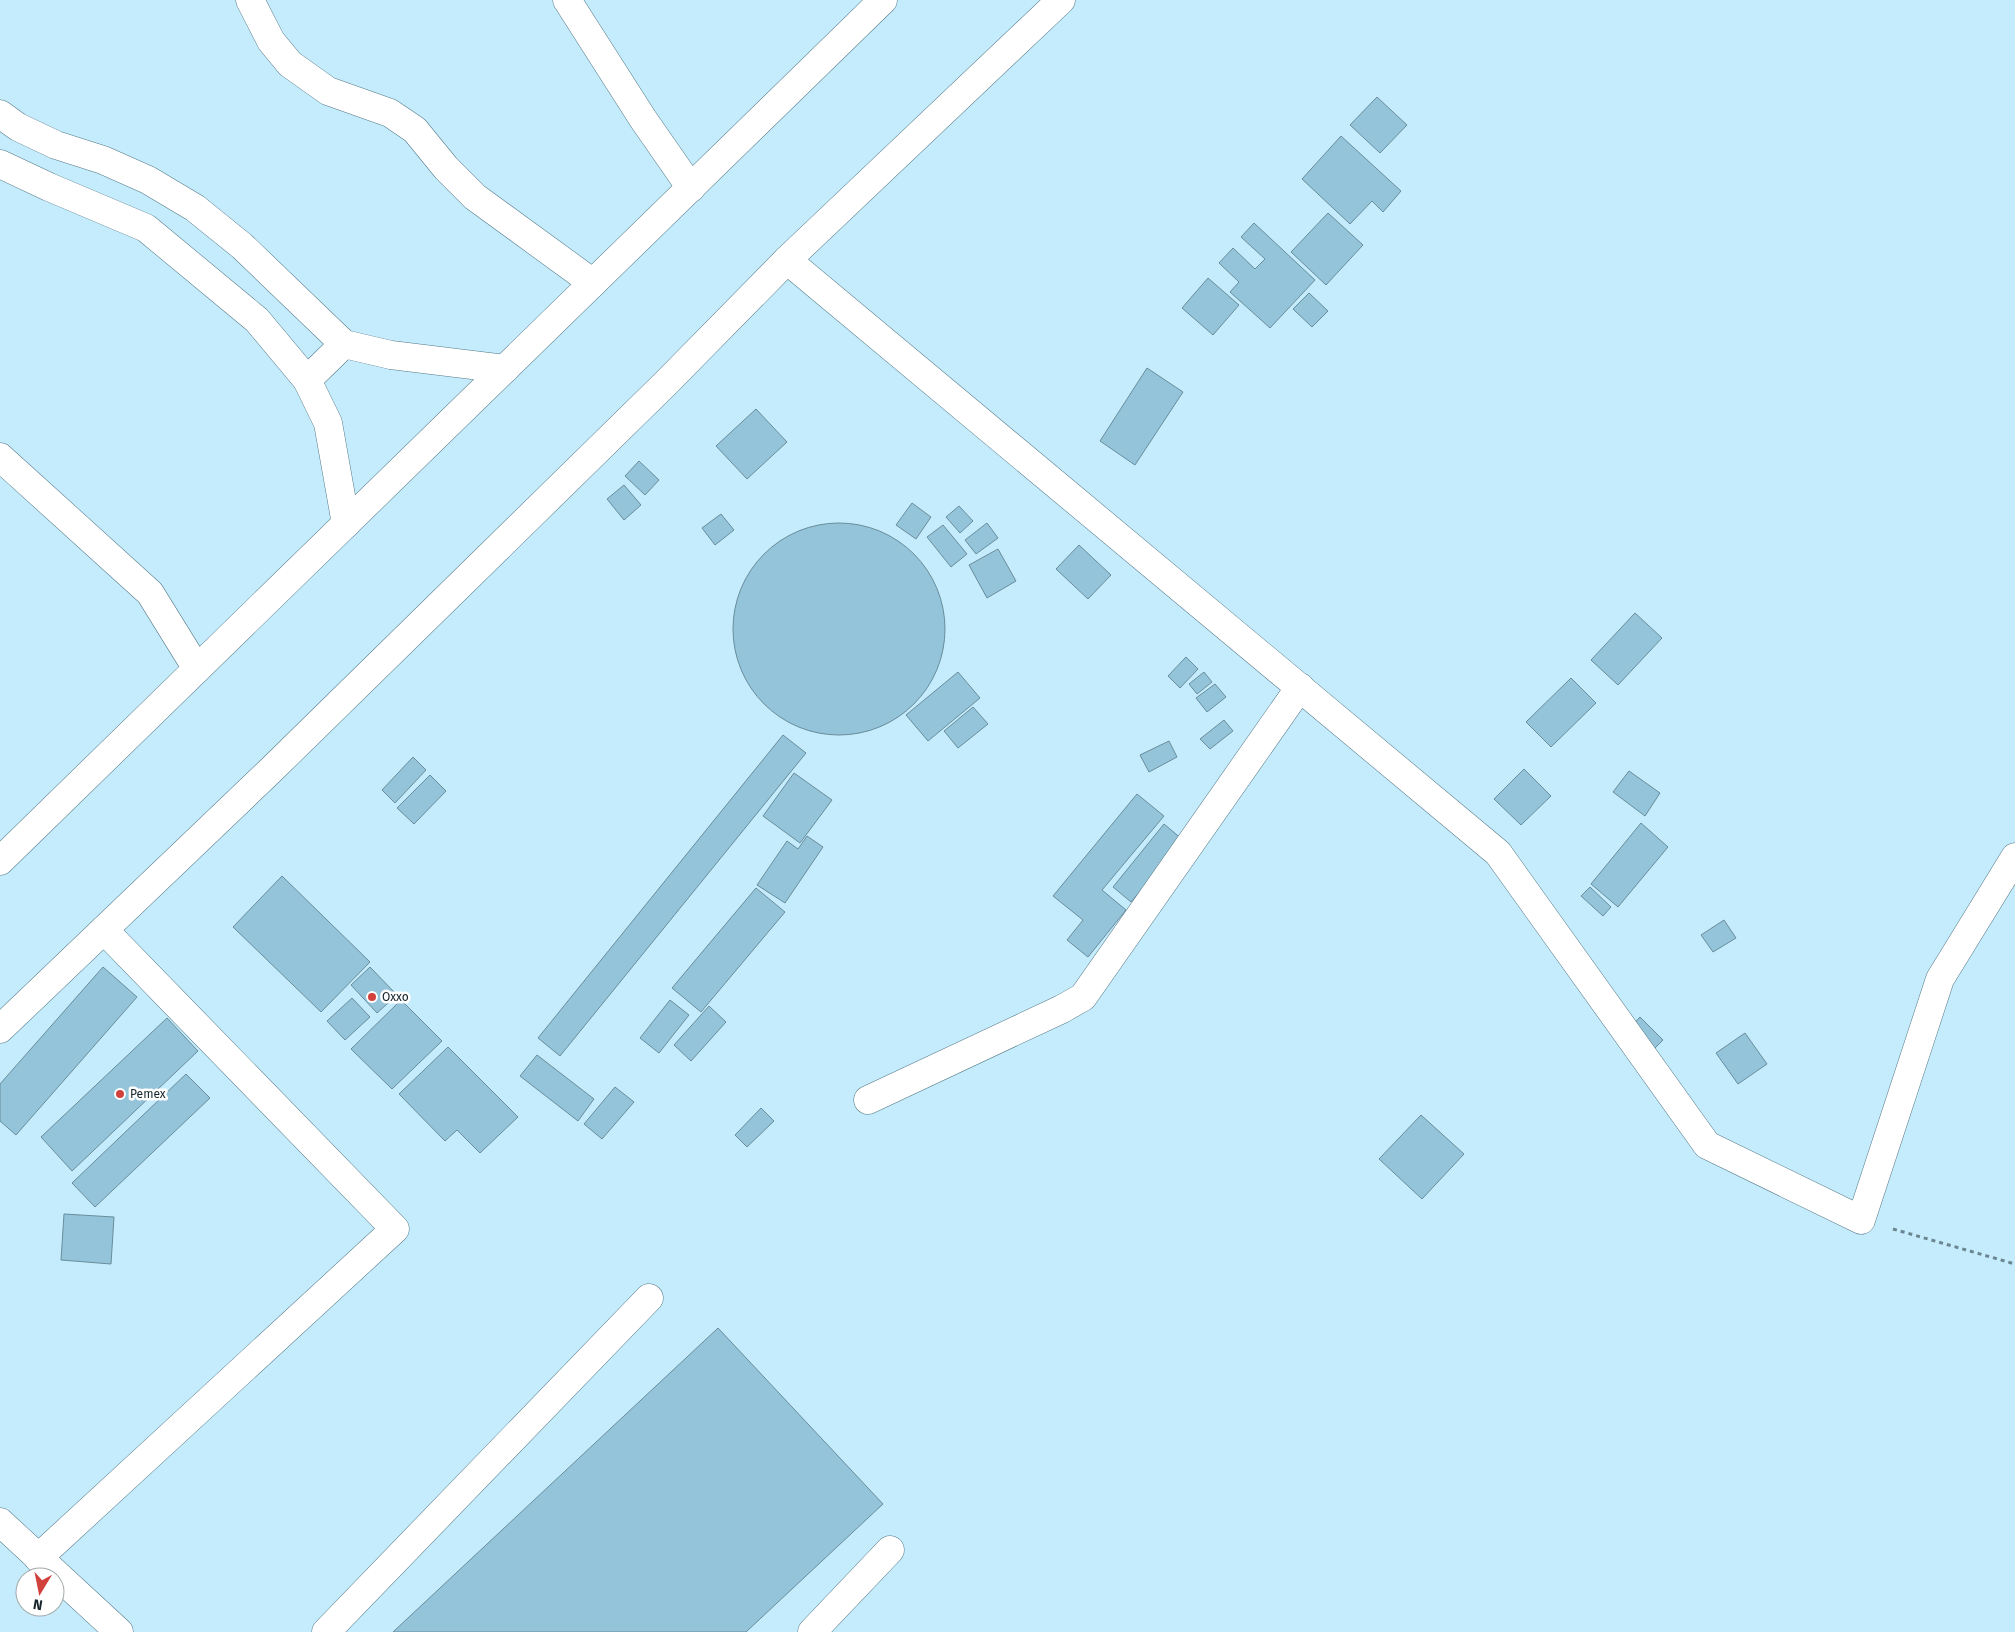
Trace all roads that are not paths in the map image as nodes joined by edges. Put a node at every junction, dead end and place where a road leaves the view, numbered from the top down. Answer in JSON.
{"nodes":[{"id":1,"x":250,"y":0,"type":"edge"},
{"id":2,"x":567,"y":0,"type":"edge"},
{"id":3,"x":883,"y":0,"type":"edge"},
{"id":4,"x":1061,"y":0,"type":"edge"},
{"id":5,"x":0,"y":114,"type":"edge"},
{"id":6,"x":0,"y":164,"type":"edge"},
{"id":7,"x":691,"y":188,"type":"junction"},
{"id":8,"x":787,"y":260,"type":"junction"},
{"id":9,"x":593,"y":283,"type":"junction"},
{"id":10,"x":344,"y":344,"type":"junction"},
{"id":11,"x":505,"y":369,"type":"junction"},
{"id":12,"x":308,"y":380,"type":"junction"},
{"id":13,"x":0,"y":457,"type":"edge"},
{"id":14,"x":346,"y":524,"type":"junction"},
{"id":15,"x":197,"y":669,"type":"junction"},
{"id":16,"x":1300,"y":687,"type":"junction"},
{"id":17,"x":2015,"y":857,"type":"edge"},
{"id":18,"x":0,"y":861,"type":"edge"},
{"id":19,"x":104,"y":930,"type":"junction"},
{"id":20,"x":0,"y":1029,"type":"edge"},
{"id":21,"x":868,"y":1100,"type":"dead end"},
{"id":22,"x":649,"y":1298,"type":"dead end"},
{"id":23,"x":0,"y":1522,"type":"edge"},
{"id":24,"x":890,"y":1550,"type":"dead end"},
{"id":25,"x":38,"y":1558,"type":"junction"},
{"id":26,"x":119,"y":1632,"type":"edge"},
{"id":27,"x":326,"y":1632,"type":"edge"},
{"id":28,"x":812,"y":1632,"type":"edge"}],
"edges":[{"from":1,"to":9,"type":"main road"},
{"from":2,"to":7,"type":"main road"},
{"from":3,"to":7,"type":"main road"},
{"from":4,"to":8,"type":"main road"},
{"from":5,"to":10,"type":"main road"},
{"from":6,"to":12,"type":"main road"},
{"from":7,"to":9,"type":"main road"},
{"from":8,"to":16,"type":"main road"},
{"from":8,"to":19,"type":"main road"},
{"from":9,"to":11,"type":"main road"},
{"from":10,"to":11,"type":"main road"},
{"from":10,"to":12,"type":"main road"},
{"from":11,"to":14,"type":"main road"},
{"from":12,"to":14,"type":"main road"},
{"from":13,"to":15,"type":"main road"},
{"from":14,"to":15,"type":"main road"},
{"from":15,"to":18,"type":"main road"},
{"from":16,"to":17,"type":"main road"},
{"from":16,"to":21,"type":"main road"},
{"from":19,"to":20,"type":"main road"},
{"from":19,"to":25,"type":"main road"},
{"from":22,"to":27,"type":"main road"},
{"from":23,"to":25,"type":"main road"},
{"from":24,"to":28,"type":"main road"},
{"from":25,"to":26,"type":"main road"}]}
